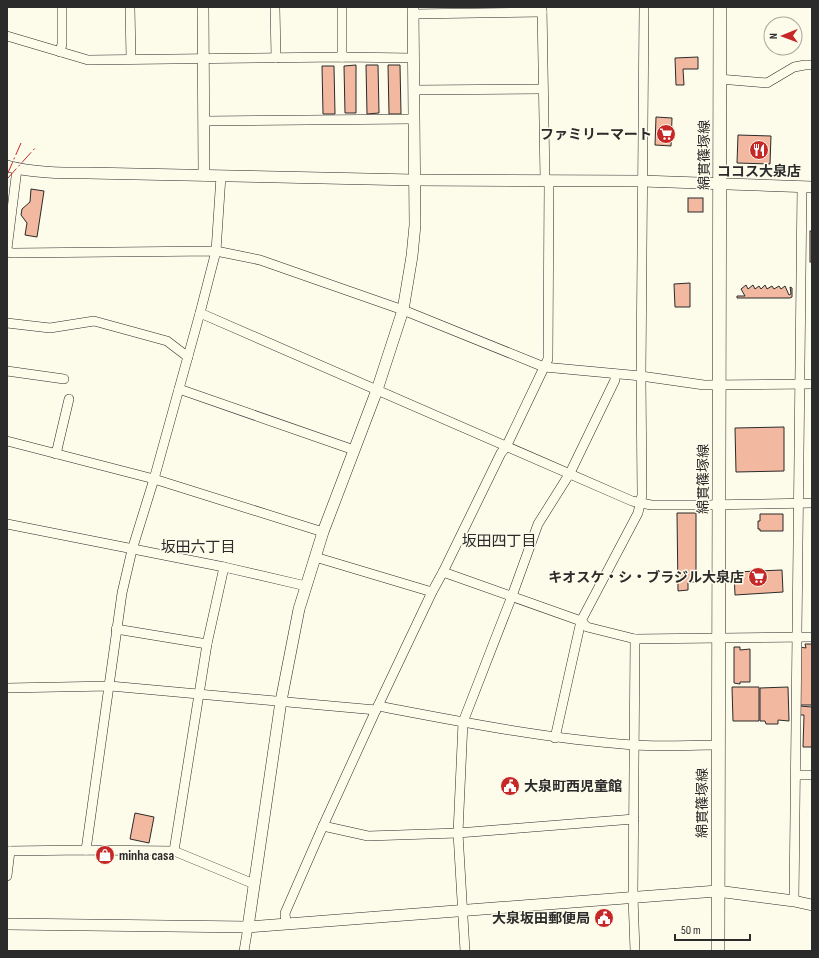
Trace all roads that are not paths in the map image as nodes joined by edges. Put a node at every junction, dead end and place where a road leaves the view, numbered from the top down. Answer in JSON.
{"nodes":[{"id":1,"x":62,"y":7,"type":"edge"},
{"id":2,"x":130,"y":7,"type":"edge"},
{"id":3,"x":203,"y":7,"type":"edge"},
{"id":4,"x":276,"y":7,"type":"edge"},
{"id":5,"x":342,"y":7,"type":"edge"},
{"id":6,"x":644,"y":7,"type":"edge"},
{"id":7,"x":720,"y":7,"type":"edge"},
{"id":8,"x":542,"y":10,"type":"edge"},
{"id":9,"x":413,"y":11,"type":"edge"},
{"id":10,"x":7,"y":36,"type":"edge"},
{"id":11,"x":60,"y":52,"type":"junction"},
{"id":12,"x":342,"y":57,"type":"junction"},
{"id":13,"x":276,"y":58,"type":"junction"},
{"id":14,"x":413,"y":58,"type":"junction"},
{"id":15,"x":131,"y":59,"type":"junction"},
{"id":16,"x":204,"y":59,"type":"junction"},
{"id":17,"x":812,"y":66,"type":"edge"},
{"id":18,"x":719,"y":79,"type":"junction"},
{"id":19,"x":542,"y":89,"type":"junction"},
{"id":20,"x":414,"y":90,"type":"junction"},
{"id":21,"x":414,"y":119,"type":"junction"},
{"id":22,"x":204,"y":121,"type":"junction"},
{"id":23,"x":12,"y":167,"type":"edge"},
{"id":24,"x":204,"y":175,"type":"junction"},
{"id":25,"x":220,"y":176,"type":"junction"},
{"id":26,"x":414,"y":180,"type":"junction"},
{"id":27,"x":547,"y":180,"type":"junction"},
{"id":28,"x":642,"y":181,"type":"junction"},
{"id":29,"x":720,"y":184,"type":"junction"},
{"id":30,"x":807,"y":187,"type":"edge"},
{"id":31,"x":7,"y":249,"type":"edge"},
{"id":32,"x":216,"y":251,"type":"junction"},
{"id":33,"x":7,"y":252,"type":"edge"},
{"id":34,"x":403,"y":310,"type":"junction"},
{"id":35,"x":200,"y":313,"type":"junction"},
{"id":36,"x":7,"y":323,"type":"edge"},
{"id":37,"x":188,"y":357,"type":"junction"},
{"id":38,"x":544,"y":367,"type":"junction"},
{"id":39,"x":7,"y":371,"type":"edge"},
{"id":40,"x":615,"y":374,"type":"junction"},
{"id":41,"x":641,"y":376,"type":"junction"},
{"id":42,"x":64,"y":380,"type":"dead end"},
{"id":43,"x":799,"y":384,"type":"junction"},
{"id":44,"x":812,"y":384,"type":"edge"},
{"id":45,"x":719,"y":385,"type":"junction"},
{"id":46,"x":179,"y":389,"type":"junction"},
{"id":47,"x":377,"y":390,"type":"junction"},
{"id":48,"x":70,"y":399,"type":"dead end"},
{"id":49,"x":7,"y":441,"type":"edge"},
{"id":50,"x":506,"y":447,"type":"junction"},
{"id":51,"x":354,"y":450,"type":"junction"},
{"id":52,"x":56,"y":454,"type":"junction"},
{"id":53,"x":570,"y":473,"type":"junction"},
{"id":54,"x":154,"y":479,"type":"junction"},
{"id":55,"x":640,"y":503,"type":"junction"},
{"id":56,"x":798,"y":503,"type":"junction"},
{"id":57,"x":812,"y":503,"type":"edge"},
{"id":58,"x":719,"y":506,"type":"junction"},
{"id":59,"x":7,"y":524,"type":"edge"},
{"id":60,"x":323,"y":532,"type":"junction"},
{"id":61,"x":132,"y":550,"type":"junction"},
{"id":62,"x":315,"y":557,"type":"junction"},
{"id":63,"x":224,"y":567,"type":"junction"},
{"id":64,"x":443,"y":572,"type":"junction"},
{"id":65,"x":306,"y":586,"type":"junction"},
{"id":66,"x":432,"y":592,"type":"junction"},
{"id":67,"x":512,"y":596,"type":"junction"},
{"id":68,"x":581,"y":621,"type":"junction"},
{"id":69,"x":116,"y":629,"type":"junction"},
{"id":70,"x":798,"y":637,"type":"junction"},
{"id":71,"x":812,"y":637,"type":"edge"},
{"id":72,"x":635,"y":639,"type":"junction"},
{"id":73,"x":718,"y":639,"type":"junction"},
{"id":74,"x":207,"y":644,"type":"junction"},
{"id":75,"x":110,"y":686,"type":"junction"},
{"id":76,"x":7,"y":688,"type":"edge"},
{"id":77,"x":198,"y":693,"type":"junction"},
{"id":78,"x":281,"y":701,"type":"junction"},
{"id":79,"x":377,"y":708,"type":"junction"},
{"id":80,"x":463,"y":722,"type":"junction"},
{"id":81,"x":555,"y":738,"type":"junction"},
{"id":82,"x":635,"y":745,"type":"junction"},
{"id":83,"x":718,"y":745,"type":"junction"},
{"id":84,"x":796,"y":775,"type":"junction"},
{"id":85,"x":812,"y":775,"type":"edge"},
{"id":86,"x":634,"y":819,"type":"junction"},
{"id":87,"x":323,"y":826,"type":"junction"},
{"id":88,"x":458,"y":833,"type":"junction"},
{"id":89,"x":86,"y":850,"type":"junction"},
{"id":90,"x":8,"y":851,"type":"edge"},
{"id":91,"x":174,"y":851,"type":"junction"},
{"id":92,"x":7,"y":876,"type":"edge"},
{"id":93,"x":254,"y":884,"type":"junction"},
{"id":94,"x":717,"y":891,"type":"junction"},
{"id":95,"x":633,"y":897,"type":"junction"},
{"id":96,"x":794,"y":901,"type":"junction"},
{"id":97,"x":812,"y":905,"type":"edge"},
{"id":98,"x":462,"y":910,"type":"junction"},
{"id":99,"x":7,"y":924,"type":"edge"},
{"id":100,"x":286,"y":924,"type":"junction"},
{"id":101,"x":248,"y":927,"type":"junction"},
{"id":102,"x":244,"y":951,"type":"edge"},
{"id":103,"x":465,"y":951,"type":"edge"},
{"id":104,"x":634,"y":951,"type":"edge"},
{"id":105,"x":718,"y":951,"type":"edge"}],
"edges":[{"from":1,"to":11,"type":"street"},
{"from":2,"to":15,"type":"street"},
{"from":3,"to":16,"type":"street"},
{"from":4,"to":13,"type":"street"},
{"from":5,"to":12,"type":"street"},
{"from":6,"to":28,"type":"street"},
{"from":7,"to":18,"type":"main road","name":"綿貫篠塚線"},
{"from":8,"to":9,"type":"street"},
{"from":8,"to":19,"type":"street"},
{"from":9,"to":14,"type":"street"},
{"from":10,"to":11,"type":"street"},
{"from":11,"to":15,"type":"street"},
{"from":12,"to":13,"type":"street"},
{"from":12,"to":14,"type":"street"},
{"from":13,"to":16,"type":"street"},
{"from":14,"to":20,"type":"street"},
{"from":15,"to":16,"type":"street"},
{"from":16,"to":22,"type":"street"},
{"from":17,"to":18,"type":"street"},
{"from":18,"to":29,"type":"main road","name":"綿貫篠塚線"},
{"from":19,"to":20,"type":"street"},
{"from":19,"to":27,"type":"street"},
{"from":20,"to":21,"type":"street"},
{"from":21,"to":22,"type":"street"},
{"from":21,"to":26,"type":"street"},
{"from":22,"to":24,"type":"street"},
{"from":23,"to":24,"type":"street"},
{"from":23,"to":31,"type":"street"},
{"from":24,"to":25,"type":"street"},
{"from":25,"to":26,"type":"street"},
{"from":25,"to":32,"type":"street"},
{"from":26,"to":27,"type":"street"},
{"from":26,"to":34,"type":"street"},
{"from":27,"to":28,"type":"street"},
{"from":27,"to":38,"type":"street"},
{"from":28,"to":29,"type":"street"},
{"from":28,"to":41,"type":"street"},
{"from":29,"to":30,"type":"street"},
{"from":29,"to":45,"type":"main road","name":"綿貫篠塚線"},
{"from":30,"to":43,"type":"street"},
{"from":32,"to":33,"type":"street"},
{"from":32,"to":34,"type":"street"},
{"from":32,"to":35,"type":"street"},
{"from":34,"to":38,"type":"street"},
{"from":34,"to":47,"type":"street"},
{"from":35,"to":37,"type":"street"},
{"from":35,"to":47,"type":"street"},
{"from":36,"to":37,"type":"street"},
{"from":37,"to":46,"type":"street"},
{"from":38,"to":40,"type":"street"},
{"from":38,"to":50,"type":"street"},
{"from":39,"to":42,"type":"street"},
{"from":40,"to":41,"type":"street"},
{"from":40,"to":53,"type":"street"},
{"from":41,"to":45,"type":"street"},
{"from":41,"to":55,"type":"street"},
{"from":43,"to":44,"type":"street"},
{"from":43,"to":45,"type":"street"},
{"from":43,"to":56,"type":"street"},
{"from":45,"to":58,"type":"main road","name":"綿貫篠塚線"},
{"from":46,"to":51,"type":"street"},
{"from":46,"to":54,"type":"street"},
{"from":47,"to":50,"type":"street"},
{"from":47,"to":51,"type":"street"},
{"from":48,"to":52,"type":"street"},
{"from":49,"to":52,"type":"street"},
{"from":50,"to":53,"type":"street"},
{"from":50,"to":64,"type":"street"},
{"from":51,"to":60,"type":"street"},
{"from":52,"to":54,"type":"street"},
{"from":53,"to":55,"type":"street"},
{"from":53,"to":67,"type":"street"},
{"from":54,"to":60,"type":"street"},
{"from":54,"to":61,"type":"street"},
{"from":55,"to":58,"type":"street"},
{"from":55,"to":68,"type":"street"},
{"from":56,"to":57,"type":"street"},
{"from":56,"to":58,"type":"street"},
{"from":56,"to":70,"type":"street"},
{"from":58,"to":73,"type":"main road","name":"綿貫篠塚線"},
{"from":59,"to":61,"type":"street"},
{"from":60,"to":62,"type":"street"},
{"from":61,"to":63,"type":"street"},
{"from":61,"to":69,"type":"street"},
{"from":62,"to":65,"type":"street"},
{"from":62,"to":66,"type":"street"},
{"from":63,"to":65,"type":"street"},
{"from":63,"to":74,"type":"street"},
{"from":64,"to":66,"type":"street"},
{"from":64,"to":67,"type":"street"},
{"from":65,"to":78,"type":"street"},
{"from":66,"to":79,"type":"street"},
{"from":67,"to":68,"type":"street"},
{"from":67,"to":80,"type":"street"},
{"from":68,"to":72,"type":"street"},
{"from":68,"to":81,"type":"street"},
{"from":69,"to":74,"type":"street"},
{"from":69,"to":75,"type":"street"},
{"from":70,"to":71,"type":"street"},
{"from":70,"to":73,"type":"street"},
{"from":70,"to":84,"type":"street"},
{"from":72,"to":73,"type":"street"},
{"from":72,"to":82,"type":"street"},
{"from":73,"to":83,"type":"main road","name":"綿貫篠塚線"},
{"from":74,"to":77,"type":"street"},
{"from":75,"to":76,"type":"street"},
{"from":75,"to":77,"type":"street"},
{"from":75,"to":89,"type":"street"},
{"from":77,"to":78,"type":"street"},
{"from":77,"to":91,"type":"street"},
{"from":78,"to":79,"type":"street"},
{"from":78,"to":93,"type":"street"},
{"from":79,"to":80,"type":"street"},
{"from":79,"to":87,"type":"street"},
{"from":80,"to":81,"type":"street"},
{"from":80,"to":88,"type":"street"},
{"from":81,"to":82,"type":"street"},
{"from":82,"to":83,"type":"street"},
{"from":82,"to":86,"type":"street"},
{"from":83,"to":94,"type":"main road","name":"綿貫篠塚線"},
{"from":84,"to":85,"type":"street"},
{"from":84,"to":96,"type":"street"},
{"from":86,"to":88,"type":"street"},
{"from":86,"to":95,"type":"street"},
{"from":87,"to":88,"type":"street"},
{"from":87,"to":100,"type":"street"},
{"from":88,"to":98,"type":"street"},
{"from":89,"to":90,"type":"street"},
{"from":89,"to":91,"type":"street"},
{"from":90,"to":92,"type":"street"},
{"from":91,"to":93,"type":"street"},
{"from":93,"to":101,"type":"street"},
{"from":94,"to":95,"type":"street"},
{"from":94,"to":96,"type":"street"},
{"from":94,"to":105,"type":"main road","name":"綿貫篠塚線"},
{"from":95,"to":98,"type":"street"},
{"from":95,"to":104,"type":"street"},
{"from":96,"to":97,"type":"street"},
{"from":98,"to":100,"type":"street"},
{"from":98,"to":103,"type":"street"},
{"from":99,"to":101,"type":"street"},
{"from":100,"to":101,"type":"street"},
{"from":101,"to":102,"type":"street"}]}
